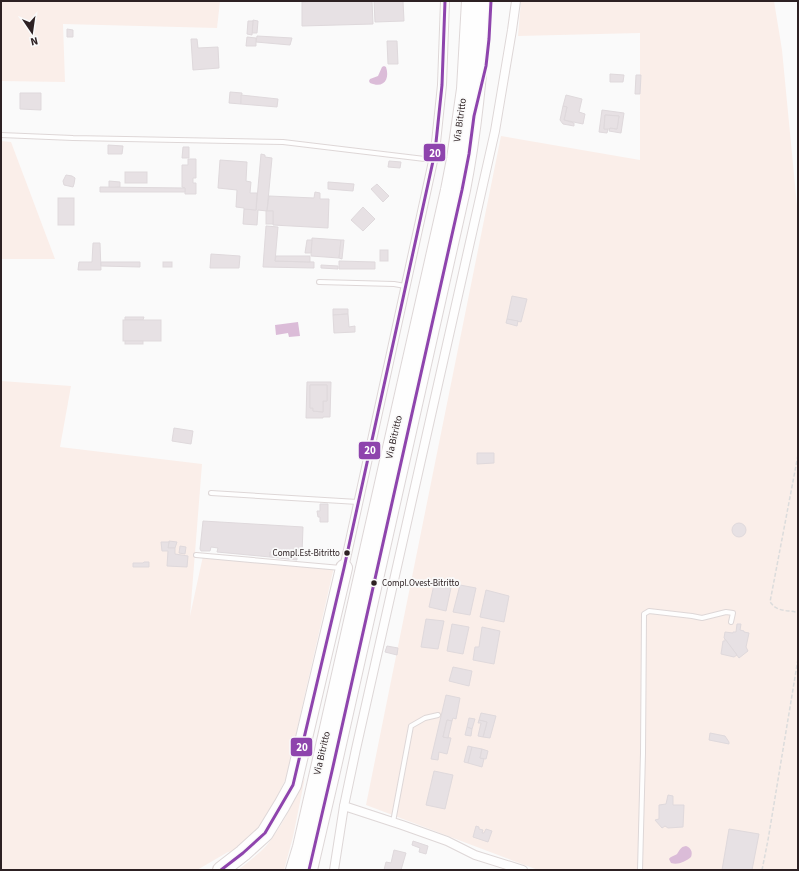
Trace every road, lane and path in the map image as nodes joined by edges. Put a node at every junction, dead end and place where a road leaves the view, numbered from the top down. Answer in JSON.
{"nodes":[{"id":1,"x":445,"y":1,"type":"edge"},
{"id":2,"x":464,"y":1,"type":"edge"},
{"id":3,"x":470,"y":1,"type":"edge"},
{"id":4,"x":483,"y":1,"type":"edge"},
{"id":5,"x":490,"y":1,"type":"edge"},
{"id":6,"x":516,"y":1,"type":"edge"},
{"id":7,"x":468,"y":35,"type":"junction"},
{"id":8,"x":474,"y":116,"type":"junction"},
{"id":9,"x":1,"y":135,"type":"edge"},
{"id":10,"x":434,"y":160,"type":"junction"},
{"id":11,"x":319,"y":282,"type":"dead end"},
{"id":12,"x":406,"y":286,"type":"junction"},
{"id":13,"x":798,"y":455,"type":"edge"},
{"id":14,"x":211,"y":494,"type":"dead end"},
{"id":15,"x":358,"y":502,"type":"junction"},
{"id":16,"x":196,"y":555,"type":"dead end"},
{"id":17,"x":344,"y":568,"type":"junction"},
{"id":18,"x":798,"y":613,"type":"edge"},
{"id":19,"x":731,"y":622,"type":"dead end"},
{"id":20,"x":798,"y":659,"type":"edge"},
{"id":21,"x":438,"y":715,"type":"dead end"},
{"id":22,"x":311,"y":798,"type":"junction"},
{"id":23,"x":344,"y":806,"type":"junction"},
{"id":24,"x":393,"y":822,"type":"junction"},
{"id":25,"x":222,"y":870,"type":"edge"},
{"id":26,"x":286,"y":870,"type":"edge"},
{"id":27,"x":294,"y":870,"type":"edge"},
{"id":28,"x":309,"y":870,"type":"edge"},
{"id":29,"x":334,"y":870,"type":"edge"},
{"id":30,"x":523,"y":870,"type":"edge"},
{"id":31,"x":640,"y":870,"type":"edge"},
{"id":32,"x":762,"y":870,"type":"edge"}],
"edges":[{"from":1,"to":10,"type":"street"},
{"from":2,"to":7,"type":"highway"},
{"from":3,"to":7,"type":"highway","name":"Via Bitritto"},
{"from":4,"to":8,"type":"highway","name":"Via Bitritto"},
{"from":5,"to":8,"type":"highway"},
{"from":6,"to":23,"type":"street"},
{"from":7,"to":22,"type":"highway","name":"Via Bitritto"},
{"from":8,"to":28,"type":"highway","name":"Via Bitritto"},
{"from":9,"to":10,"type":"lane"},
{"from":10,"to":12,"type":"street"},
{"from":11,"to":12,"type":"lane"},
{"from":12,"to":15,"type":"street"},
{"from":13,"to":18,"type":"path"},
{"from":14,"to":15,"type":"lane"},
{"from":15,"to":17,"type":"street"},
{"from":16,"to":17,"type":"lane"},
{"from":17,"to":25,"type":"highway"},
{"from":19,"to":31,"type":"lane"},
{"from":20,"to":32,"type":"path"},
{"from":21,"to":24,"type":"lane"},
{"from":22,"to":26,"type":"highway"},
{"from":22,"to":27,"type":"highway","name":"Via Bitritto"},
{"from":23,"to":24,"type":"street"},
{"from":23,"to":29,"type":"street"},
{"from":24,"to":30,"type":"street"}]}
